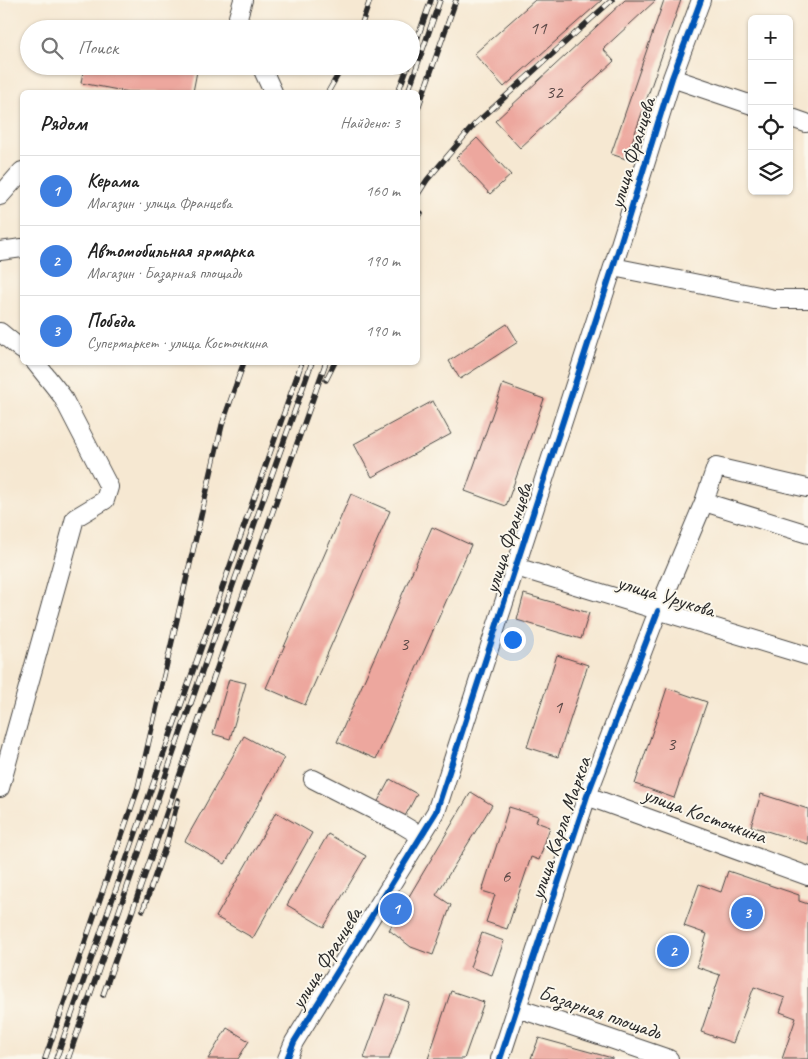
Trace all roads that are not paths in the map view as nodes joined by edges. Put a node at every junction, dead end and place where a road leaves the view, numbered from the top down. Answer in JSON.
{"nodes":[{"id":1,"x":243,"y":0,"type":"edge"},
{"id":2,"x":702,"y":0,"type":"edge"},
{"id":3,"x":239,"y":20,"type":"edge"},
{"id":4,"x":265,"y":75,"type":"edge"},
{"id":5,"x":672,"y":78,"type":"junction"},
{"id":6,"x":272,"y":90,"type":"edge"},
{"id":7,"x":748,"y":104,"type":"edge"},
{"id":8,"x":20,"y":172,"type":"edge"},
{"id":9,"x":0,"y":196,"type":"edge"},
{"id":10,"x":20,"y":248,"type":"edge"},
{"id":11,"x":0,"y":251,"type":"edge"},
{"id":12,"x":613,"y":267,"type":"junction"},
{"id":13,"x":808,"y":299,"type":"edge"},
{"id":14,"x":0,"y":332,"type":"edge"},
{"id":15,"x":20,"y":348,"type":"edge"},
{"id":16,"x":38,"y":365,"type":"edge"},
{"id":17,"x":808,"y":487,"type":"edge"},
{"id":18,"x":704,"y":502,"type":"junction"},
{"id":19,"x":808,"y":534,"type":"edge"},
{"id":20,"x":516,"y":567,"type":"junction"},
{"id":21,"x":658,"y":611,"type":"junction"},
{"id":22,"x":808,"y":656,"type":"edge"},
{"id":23,"x":312,"y":779,"type":"dead end"},
{"id":24,"x":0,"y":788,"type":"edge"},
{"id":25,"x":587,"y":796,"type":"junction"},
{"id":26,"x":421,"y":836,"type":"junction"},
{"id":27,"x":808,"y":876,"type":"edge"},
{"id":28,"x":517,"y":1008,"type":"junction"},
{"id":29,"x":287,"y":1059,"type":"edge"},
{"id":30,"x":500,"y":1059,"type":"edge"},
{"id":31,"x":667,"y":1059,"type":"edge"}],
"edges":[{"from":1,"to":3,"type":"street"},
{"from":2,"to":5,"type":"street","name":"улица Францева"},
{"from":4,"to":6,"type":"street"},
{"from":5,"to":7,"type":"street"},
{"from":5,"to":12,"type":"street","name":"улица Францева"},
{"from":8,"to":9,"type":"street"},
{"from":10,"to":11,"type":"street"},
{"from":12,"to":13,"type":"street"},
{"from":12,"to":20,"type":"street","name":"улица Францева"},
{"from":14,"to":15,"type":"street"},
{"from":16,"to":24,"type":"street"},
{"from":17,"to":18,"type":"street","name":"улица Карла Маркса"},
{"from":18,"to":19,"type":"street"},
{"from":18,"to":21,"type":"street","name":"улица Карла Маркса"},
{"from":20,"to":21,"type":"street","name":"улица Урукова"},
{"from":20,"to":26,"type":"street","name":"улица Францева"},
{"from":21,"to":22,"type":"street","name":"улица Урукова"},
{"from":21,"to":25,"type":"street","name":"улица Карла Маркса"},
{"from":23,"to":26,"type":"street"},
{"from":25,"to":27,"type":"street","name":"улица Косточкина"},
{"from":25,"to":28,"type":"street","name":"улица Карла Маркса"},
{"from":26,"to":29,"type":"street","name":"улица Францева"},
{"from":28,"to":30,"type":"street","name":"улица Карла Маркса"},
{"from":28,"to":31,"type":"street","name":"Базарная площадь"}]}
